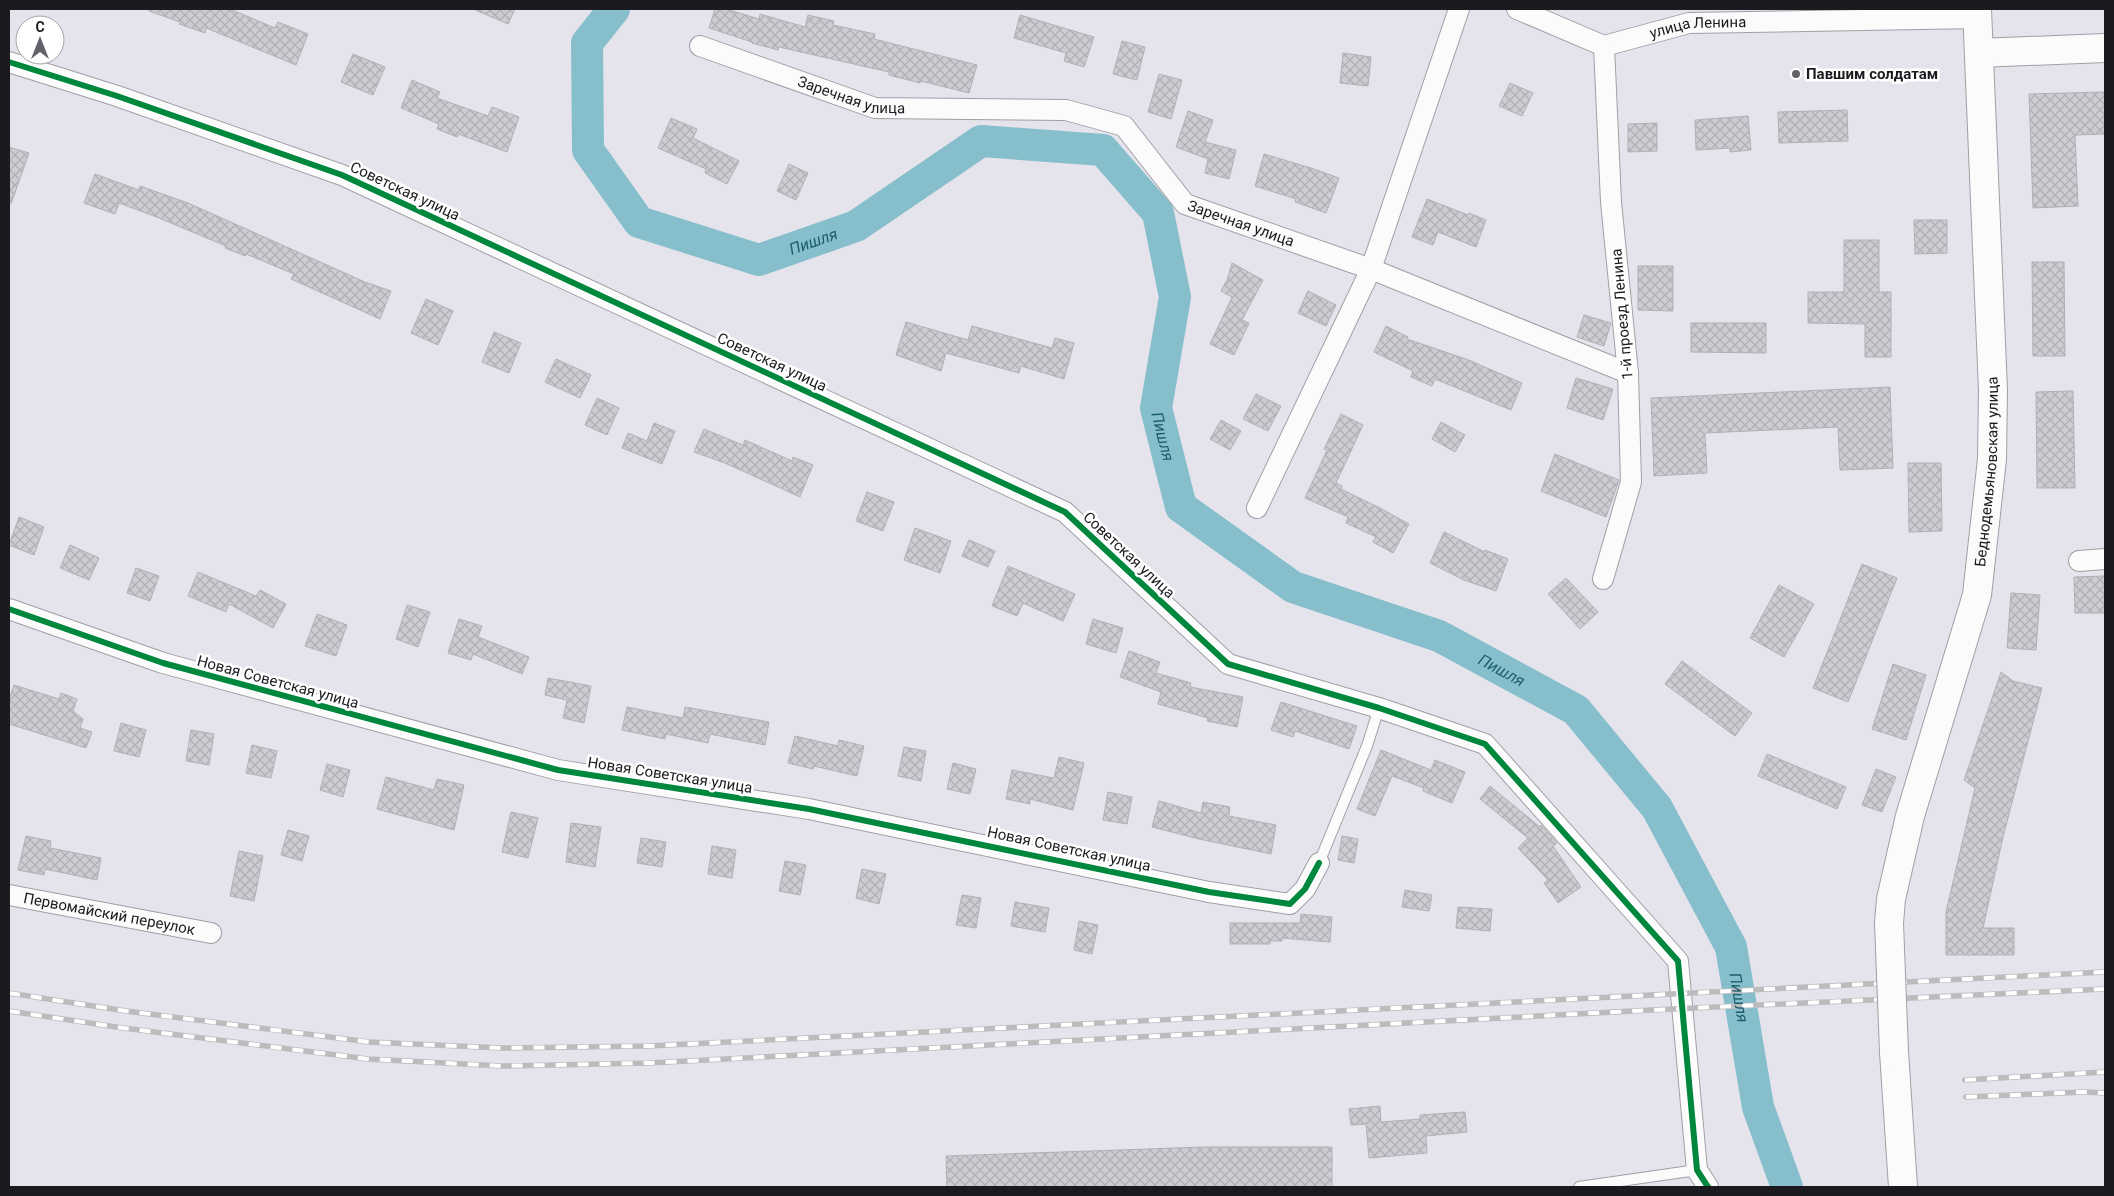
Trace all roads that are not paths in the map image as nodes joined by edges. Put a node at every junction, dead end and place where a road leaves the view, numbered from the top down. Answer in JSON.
{"nodes":[{"id":1,"x":1459,"y":9,"type":"edge"},
{"id":2,"x":1517,"y":9,"type":"edge"},
{"id":3,"x":1978,"y":14,"type":"edge"},
{"id":4,"x":700,"y":46,"type":"dead end"},
{"id":5,"x":1604,"y":46,"type":"junction"},
{"id":6,"x":2105,"y":48,"type":"edge"},
{"id":7,"x":1979,"y":53,"type":"junction"},
{"id":8,"x":9,"y":64,"type":"edge"},
{"id":9,"x":1371,"y":269,"type":"junction"},
{"id":10,"x":1628,"y":373,"type":"junction"},
{"id":11,"x":1257,"y":508,"type":"dead end"},
{"id":12,"x":2105,"y":559,"type":"edge"},
{"id":13,"x":2079,"y":560,"type":"dead end"},
{"id":14,"x":1603,"y":579,"type":"dead end"},
{"id":15,"x":9,"y":608,"type":"edge"},
{"id":16,"x":1379,"y":708,"type":"junction"},
{"id":17,"x":1319,"y":863,"type":"joint"},
{"id":18,"x":9,"y":895,"type":"edge"},
{"id":19,"x":211,"y":933,"type":"dead end"},
{"id":20,"x":1697,"y":1170,"type":"junction"},
{"id":21,"x":1578,"y":1187,"type":"edge"},
{"id":22,"x":1708,"y":1187,"type":"edge"},
{"id":23,"x":1903,"y":1187,"type":"edge"}],
"edges":[{"from":1,"to":9,"type":"street"},
{"from":2,"to":5,"type":"street"},
{"from":3,"to":5,"type":"street","name":"улица Ленина"},
{"from":3,"to":7,"type":"main road","name":"Беднодемьяновская улица"},
{"from":4,"to":9,"type":"street","name":"Заречная улица"},
{"from":5,"to":10,"type":"street","name":"1-й проезд Ленина"},
{"from":6,"to":7,"type":"main road"},
{"from":7,"to":23,"type":"main road","name":"Беднодемьяновская улица","bridge":true},
{"from":8,"to":16,"type":"street","name":"Советская улица"},
{"from":9,"to":10,"type":"street","name":"Заречная улица"},
{"from":9,"to":11,"type":"street"},
{"from":10,"to":14,"type":"street","name":"1-й проезд Ленина"},
{"from":12,"to":13,"type":"street"},
{"from":15,"to":17,"type":"street","name":"Новая Советская улица"},
{"from":16,"to":17,"type":"lane"},
{"from":16,"to":20,"type":"street","name":"Советская улица"},
{"from":18,"to":19,"type":"street","name":"Первомайский переулок"},
{"from":20,"to":21,"type":"lane"},
{"from":20,"to":22,"type":"street"}]}
